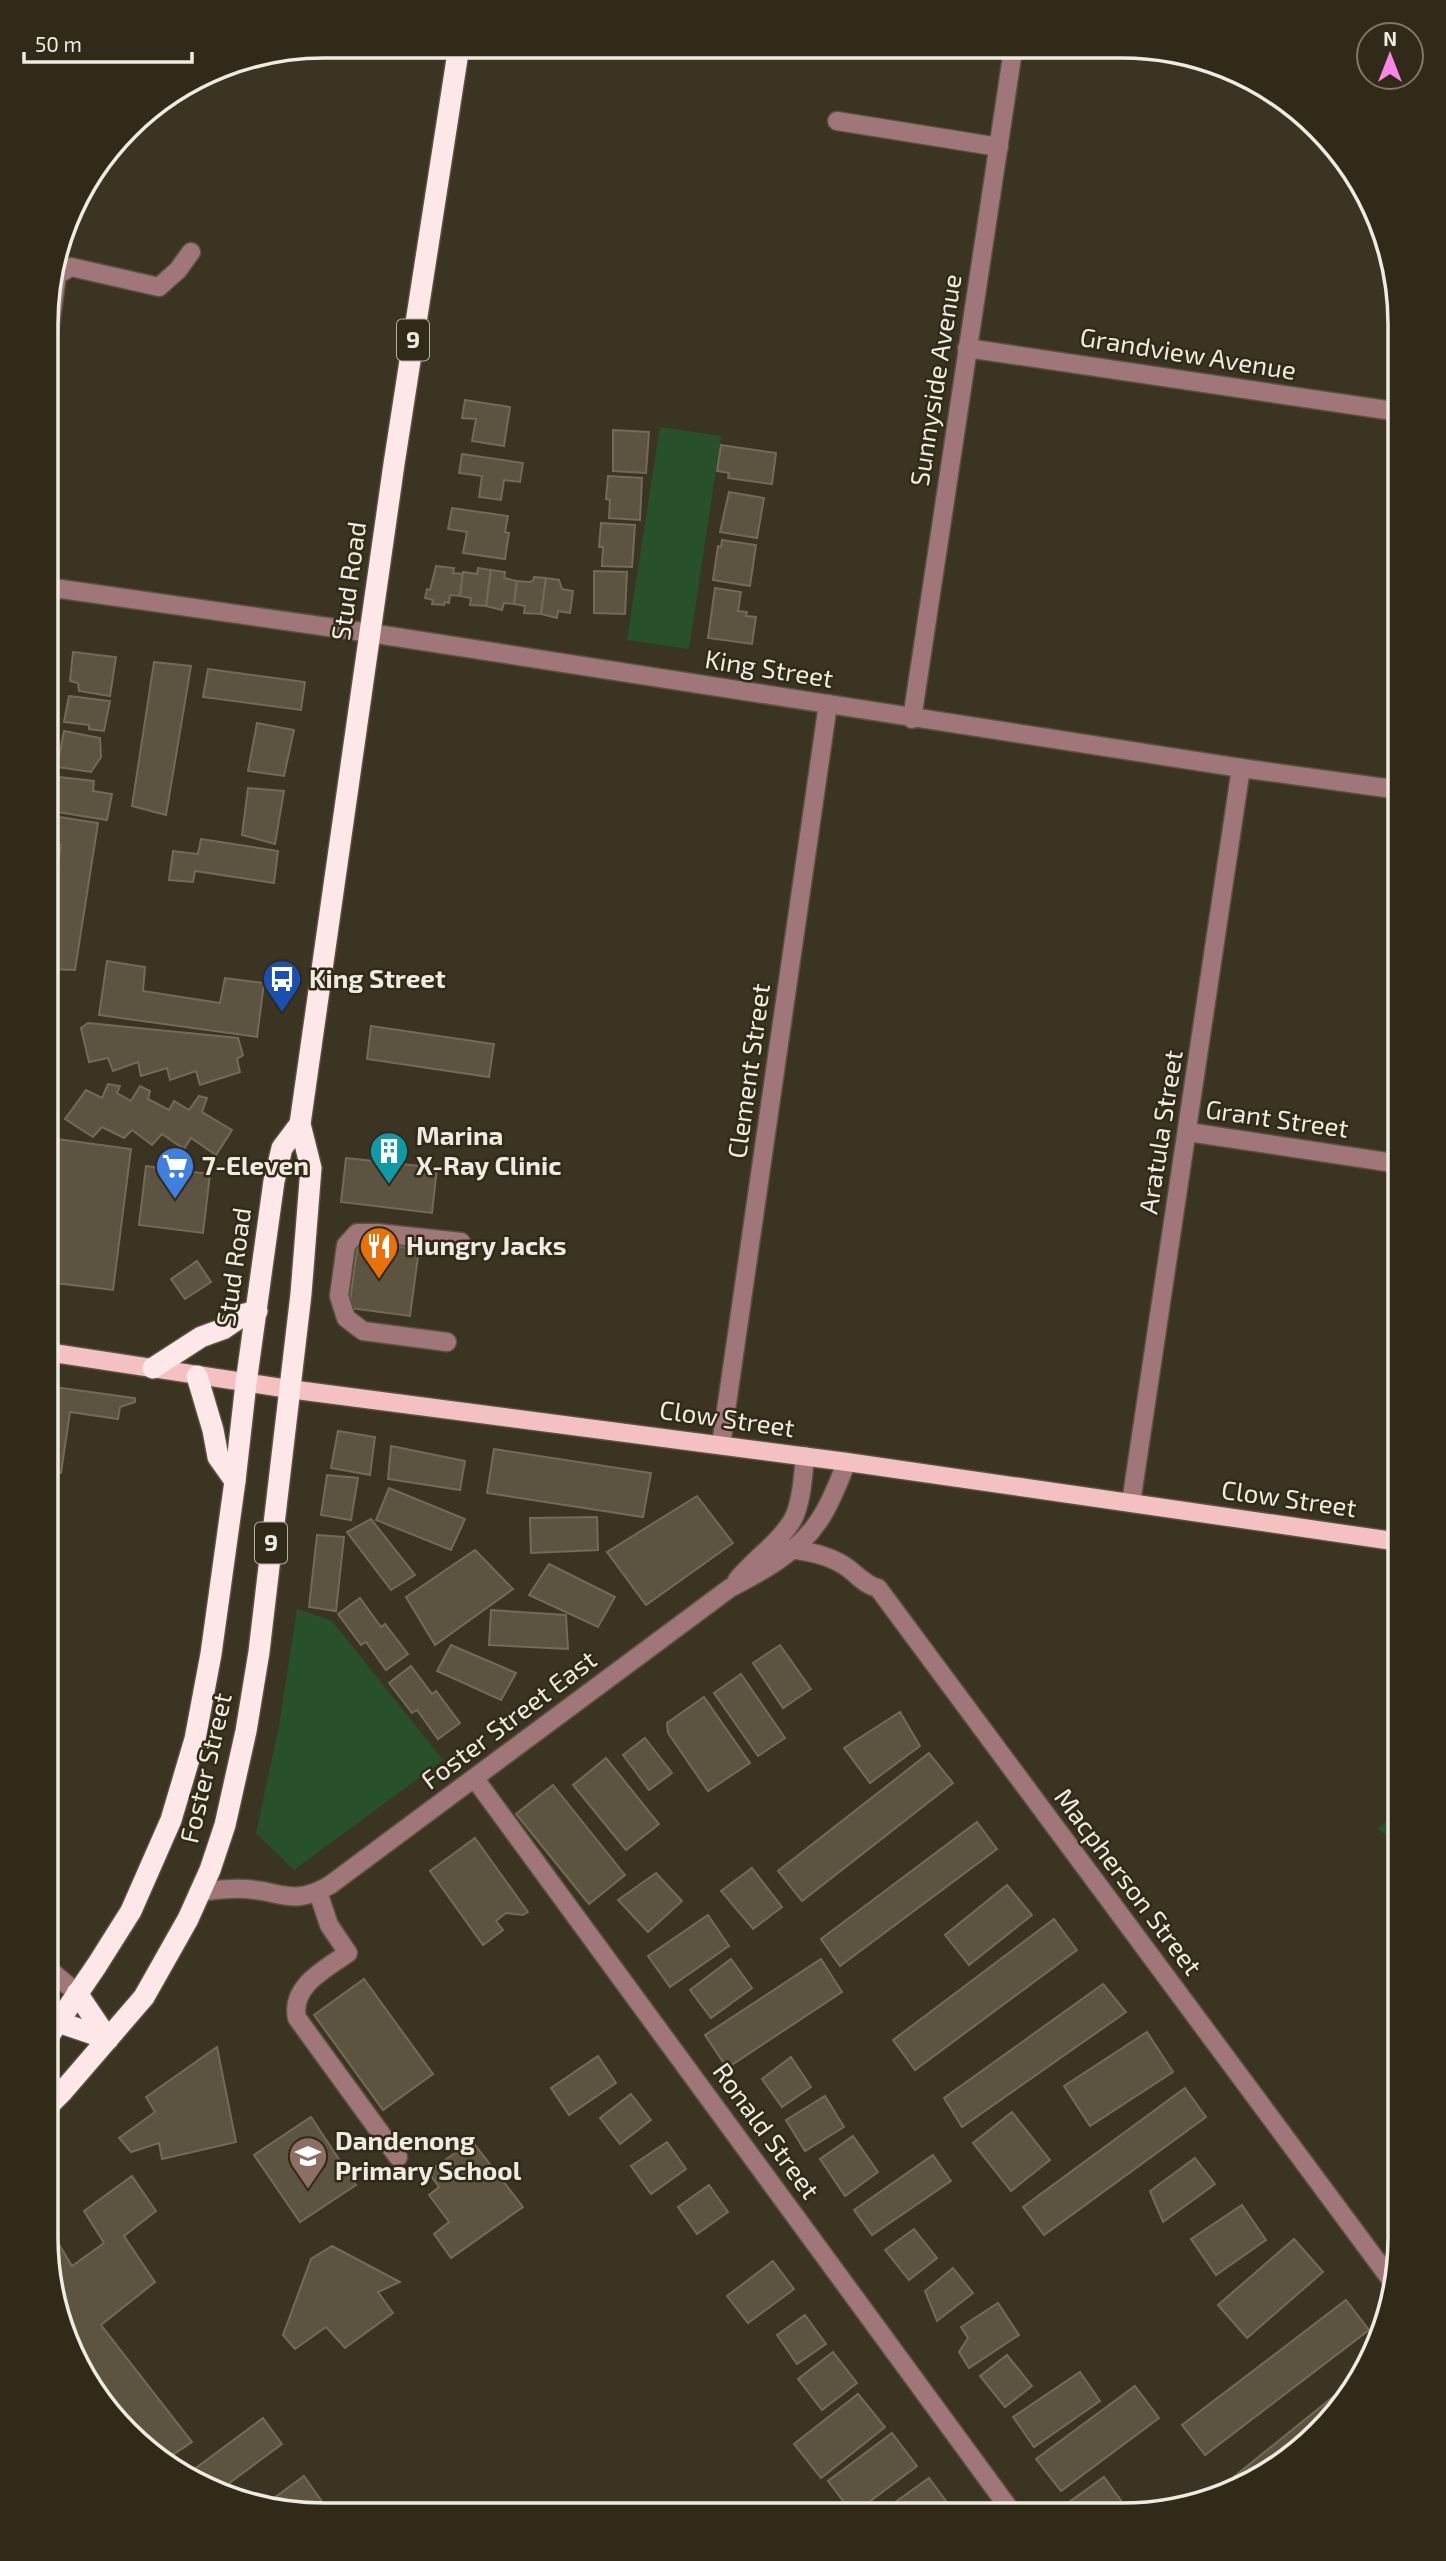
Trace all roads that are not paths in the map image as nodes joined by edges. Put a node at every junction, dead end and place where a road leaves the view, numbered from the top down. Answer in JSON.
{"nodes":[{"id":1,"x":457,"y":58,"type":"edge"},
{"id":2,"x":1012,"y":58,"type":"edge"},
{"id":3,"x":837,"y":121,"type":"dead end"},
{"id":4,"x":999,"y":147,"type":"junction"},
{"id":5,"x":191,"y":251,"type":"dead end"},
{"id":6,"x":63,"y":270,"type":"edge"},
{"id":7,"x":967,"y":348,"type":"junction"},
{"id":8,"x":1388,"y":410,"type":"edge"},
{"id":9,"x":58,"y":589,"type":"edge"},
{"id":10,"x":370,"y":633,"type":"junction"},
{"id":11,"x":828,"y":704,"type":"junction"},
{"id":12,"x":912,"y":719,"type":"junction"},
{"id":13,"x":1241,"y":768,"type":"junction"},
{"id":14,"x":1388,"y":788,"type":"edge"},
{"id":15,"x":300,"y":1124,"type":"junction"},
{"id":16,"x":1188,"y":1132,"type":"junction"},
{"id":17,"x":1388,"y":1162,"type":"edge"},
{"id":18,"x":461,"y":1242,"type":"dead end"},
{"id":19,"x":257,"y":1311,"type":"junction"},
{"id":20,"x":447,"y":1342,"type":"dead end"},
{"id":21,"x":58,"y":1354,"type":"edge"},
{"id":22,"x":153,"y":1368,"type":"junction"},
{"id":23,"x":197,"y":1376,"type":"junction"},
{"id":24,"x":246,"y":1383,"type":"junction"},
{"id":25,"x":289,"y":1389,"type":"junction"},
{"id":26,"x":721,"y":1445,"type":"junction"},
{"id":27,"x":805,"y":1456,"type":"junction"},
{"id":28,"x":847,"y":1462,"type":"junction"},
{"id":29,"x":235,"y":1481,"type":"junction"},
{"id":30,"x":1131,"y":1503,"type":"junction"},
{"id":31,"x":1388,"y":1540,"type":"edge"},
{"id":32,"x":791,"y":1549,"type":"junction"},
{"id":33,"x":730,"y":1588,"type":"junction"},
{"id":34,"x":475,"y":1779,"type":"junction"},
{"id":35,"x":200,"y":1892,"type":"junction"},
{"id":36,"x":318,"y":1892,"type":"junction"},
{"id":37,"x":58,"y":1978,"type":"edge"},
{"id":38,"x":77,"y":1993,"type":"junction"},
{"id":39,"x":58,"y":2016,"type":"edge"},
{"id":40,"x":58,"y":2028,"type":"edge"},
{"id":41,"x":108,"y":2039,"type":"junction"},
{"id":42,"x":58,"y":2096,"type":"edge"},
{"id":43,"x":398,"y":2157,"type":"dead end"},
{"id":44,"x":1386,"y":2273,"type":"edge"},
{"id":45,"x":1005,"y":2503,"type":"edge"}],
"edges":[{"from":1,"to":10,"type":"highway","name":"Stud Road","number":"9"},
{"from":2,"to":4,"type":"street","name":"Sunnyside Avenue"},
{"from":3,"to":4,"type":"street"},
{"from":4,"to":7,"type":"street","name":"Sunnyside Avenue"},
{"from":5,"to":6,"type":"street"},
{"from":7,"to":8,"type":"street","name":"Grandview Avenue"},
{"from":7,"to":12,"type":"street","name":"Sunnyside Avenue"},
{"from":9,"to":10,"type":"street","name":"King Street"},
{"from":10,"to":11,"type":"street","name":"King Street"},
{"from":10,"to":15,"type":"highway","name":"Stud Road","number":"9"},
{"from":11,"to":12,"type":"street","name":"King Street"},
{"from":11,"to":26,"type":"street","name":"Clement Street"},
{"from":12,"to":13,"type":"street","name":"King Street"},
{"from":13,"to":14,"type":"street","name":"King Street"},
{"from":13,"to":16,"type":"street","name":"Aratula Street"},
{"from":15,"to":19,"type":"highway","name":"Stud Road","number":"9"},
{"from":15,"to":25,"type":"highway","name":"Stud Road","number":"9"},
{"from":16,"to":17,"type":"street","name":"Grant Street"},
{"from":16,"to":30,"type":"street","name":"Aratula Street"},
{"from":18,"to":20,"type":"street"},
{"from":19,"to":22,"type":"highway"},
{"from":19,"to":24,"type":"highway","name":"Stud Road","number":"9"},
{"from":21,"to":22,"type":"main road","name":"Clow Street"},
{"from":22,"to":23,"type":"main road","name":"Clow Street"},
{"from":23,"to":24,"type":"main road","name":"Clow Street"},
{"from":23,"to":29,"type":"highway"},
{"from":24,"to":25,"type":"main road","name":"Clow Street"},
{"from":24,"to":29,"type":"highway","name":"Foster Street","number":"9"},
{"from":25,"to":26,"type":"main road","name":"Clow Street"},
{"from":25,"to":35,"type":"highway","name":"Foster Street","number":"9"},
{"from":26,"to":27,"type":"main road","name":"Clow Street"},
{"from":27,"to":28,"type":"main road","name":"Clow Street"},
{"from":27,"to":33,"type":"street","name":"Foster Street East"},
{"from":28,"to":30,"type":"main road","name":"Clow Street"},
{"from":28,"to":32,"type":"street","name":"Foster Street East"},
{"from":29,"to":38,"type":"highway","name":"Foster Street","number":"9"},
{"from":30,"to":31,"type":"main road","name":"Clow Street"},
{"from":32,"to":33,"type":"street","name":"Foster Street East"},
{"from":32,"to":44,"type":"street","name":"Macpherson Street"},
{"from":33,"to":34,"type":"street","name":"Foster Street East"},
{"from":34,"to":36,"type":"street","name":"Foster Street East"},
{"from":34,"to":45,"type":"street","name":"Ronald Street"},
{"from":35,"to":36,"type":"street"},
{"from":35,"to":41,"type":"highway","name":"Foster Street","number":"9"},
{"from":36,"to":43,"type":"street"},
{"from":37,"to":38,"type":"street"},
{"from":38,"to":39,"type":"highway","name":"Foster Street","number":"9"},
{"from":38,"to":41,"type":"highway"},
{"from":40,"to":41,"type":"highway"},
{"from":41,"to":42,"type":"highway","name":"Foster Street","number":"9"}]}
